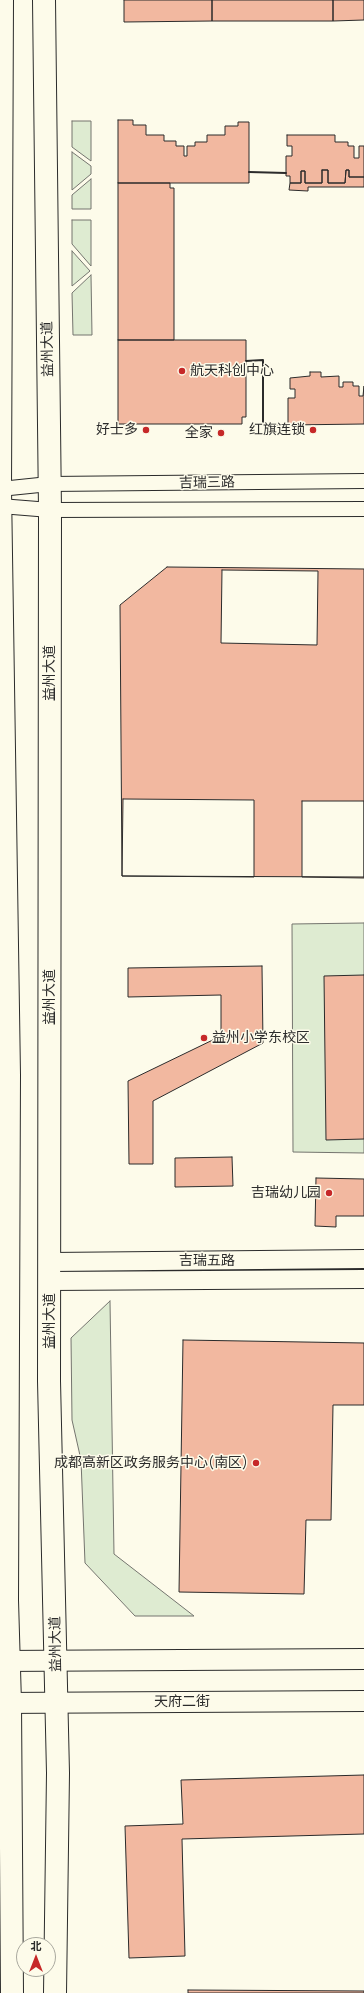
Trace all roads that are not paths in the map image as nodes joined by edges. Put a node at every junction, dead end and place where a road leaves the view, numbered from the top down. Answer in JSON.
{"nodes":[{"id":1,"x":2,"y":0,"type":"edge"},
{"id":2,"x":44,"y":0,"type":"edge"},
{"id":3,"x":364,"y":481,"type":"edge"},
{"id":4,"x":49,"y":484,"type":"junction"},
{"id":5,"x":0,"y":497,"type":"edge"},
{"id":6,"x":364,"y":509,"type":"edge"},
{"id":7,"x":50,"y":510,"type":"junction"},
{"id":8,"x":4,"y":1075,"type":"edge"},
{"id":9,"x":364,"y":1259,"type":"edge"},
{"id":10,"x":50,"y":1272,"type":"junction"},
{"id":11,"x":364,"y":1279,"type":"edge"},
{"id":12,"x":364,"y":1659,"type":"edge"},
{"id":13,"x":4,"y":1661,"type":"edge"},
{"id":14,"x":56,"y":1661,"type":"junction"},
{"id":15,"x":364,"y":1700,"type":"edge"},
{"id":16,"x":5,"y":1703,"type":"edge"},
{"id":17,"x":57,"y":1703,"type":"junction"},
{"id":18,"x":12,"y":1993,"type":"edge"},
{"id":19,"x":55,"y":1993,"type":"edge"}],
"edges":[{"from":1,"to":5,"type":"main road"},
{"from":2,"to":4,"type":"main road","name":"益州大道"},
{"from":3,"to":4,"type":"street","name":"吉瑞三路"},
{"from":4,"to":5,"type":"street","name":"吉瑞三路"},
{"from":4,"to":7,"type":"main road","name":"益州大道"},
{"from":5,"to":7,"type":"street","name":"吉瑞三路"},
{"from":5,"to":8,"type":"main road"},
{"from":6,"to":7,"type":"street","name":"吉瑞三路"},
{"from":7,"to":10,"type":"main road","name":"益州大道"},
{"from":8,"to":13,"type":"main road"},
{"from":9,"to":10,"type":"street","name":"吉瑞五路"},
{"from":10,"to":11,"type":"street","name":"吉瑞五路"},
{"from":10,"to":14,"type":"main road","name":"益州大道"},
{"from":12,"to":14,"type":"main road"},
{"from":13,"to":14,"type":"main road"},
{"from":13,"to":16,"type":"main road"},
{"from":14,"to":17,"type":"main road","name":"益州大道"},
{"from":15,"to":17,"type":"main road","name":"天府二街"},
{"from":16,"to":17,"type":"main road","name":"天府二街"},
{"from":16,"to":18,"type":"main road"},
{"from":17,"to":19,"type":"main road","name":"益州大道"}]}
